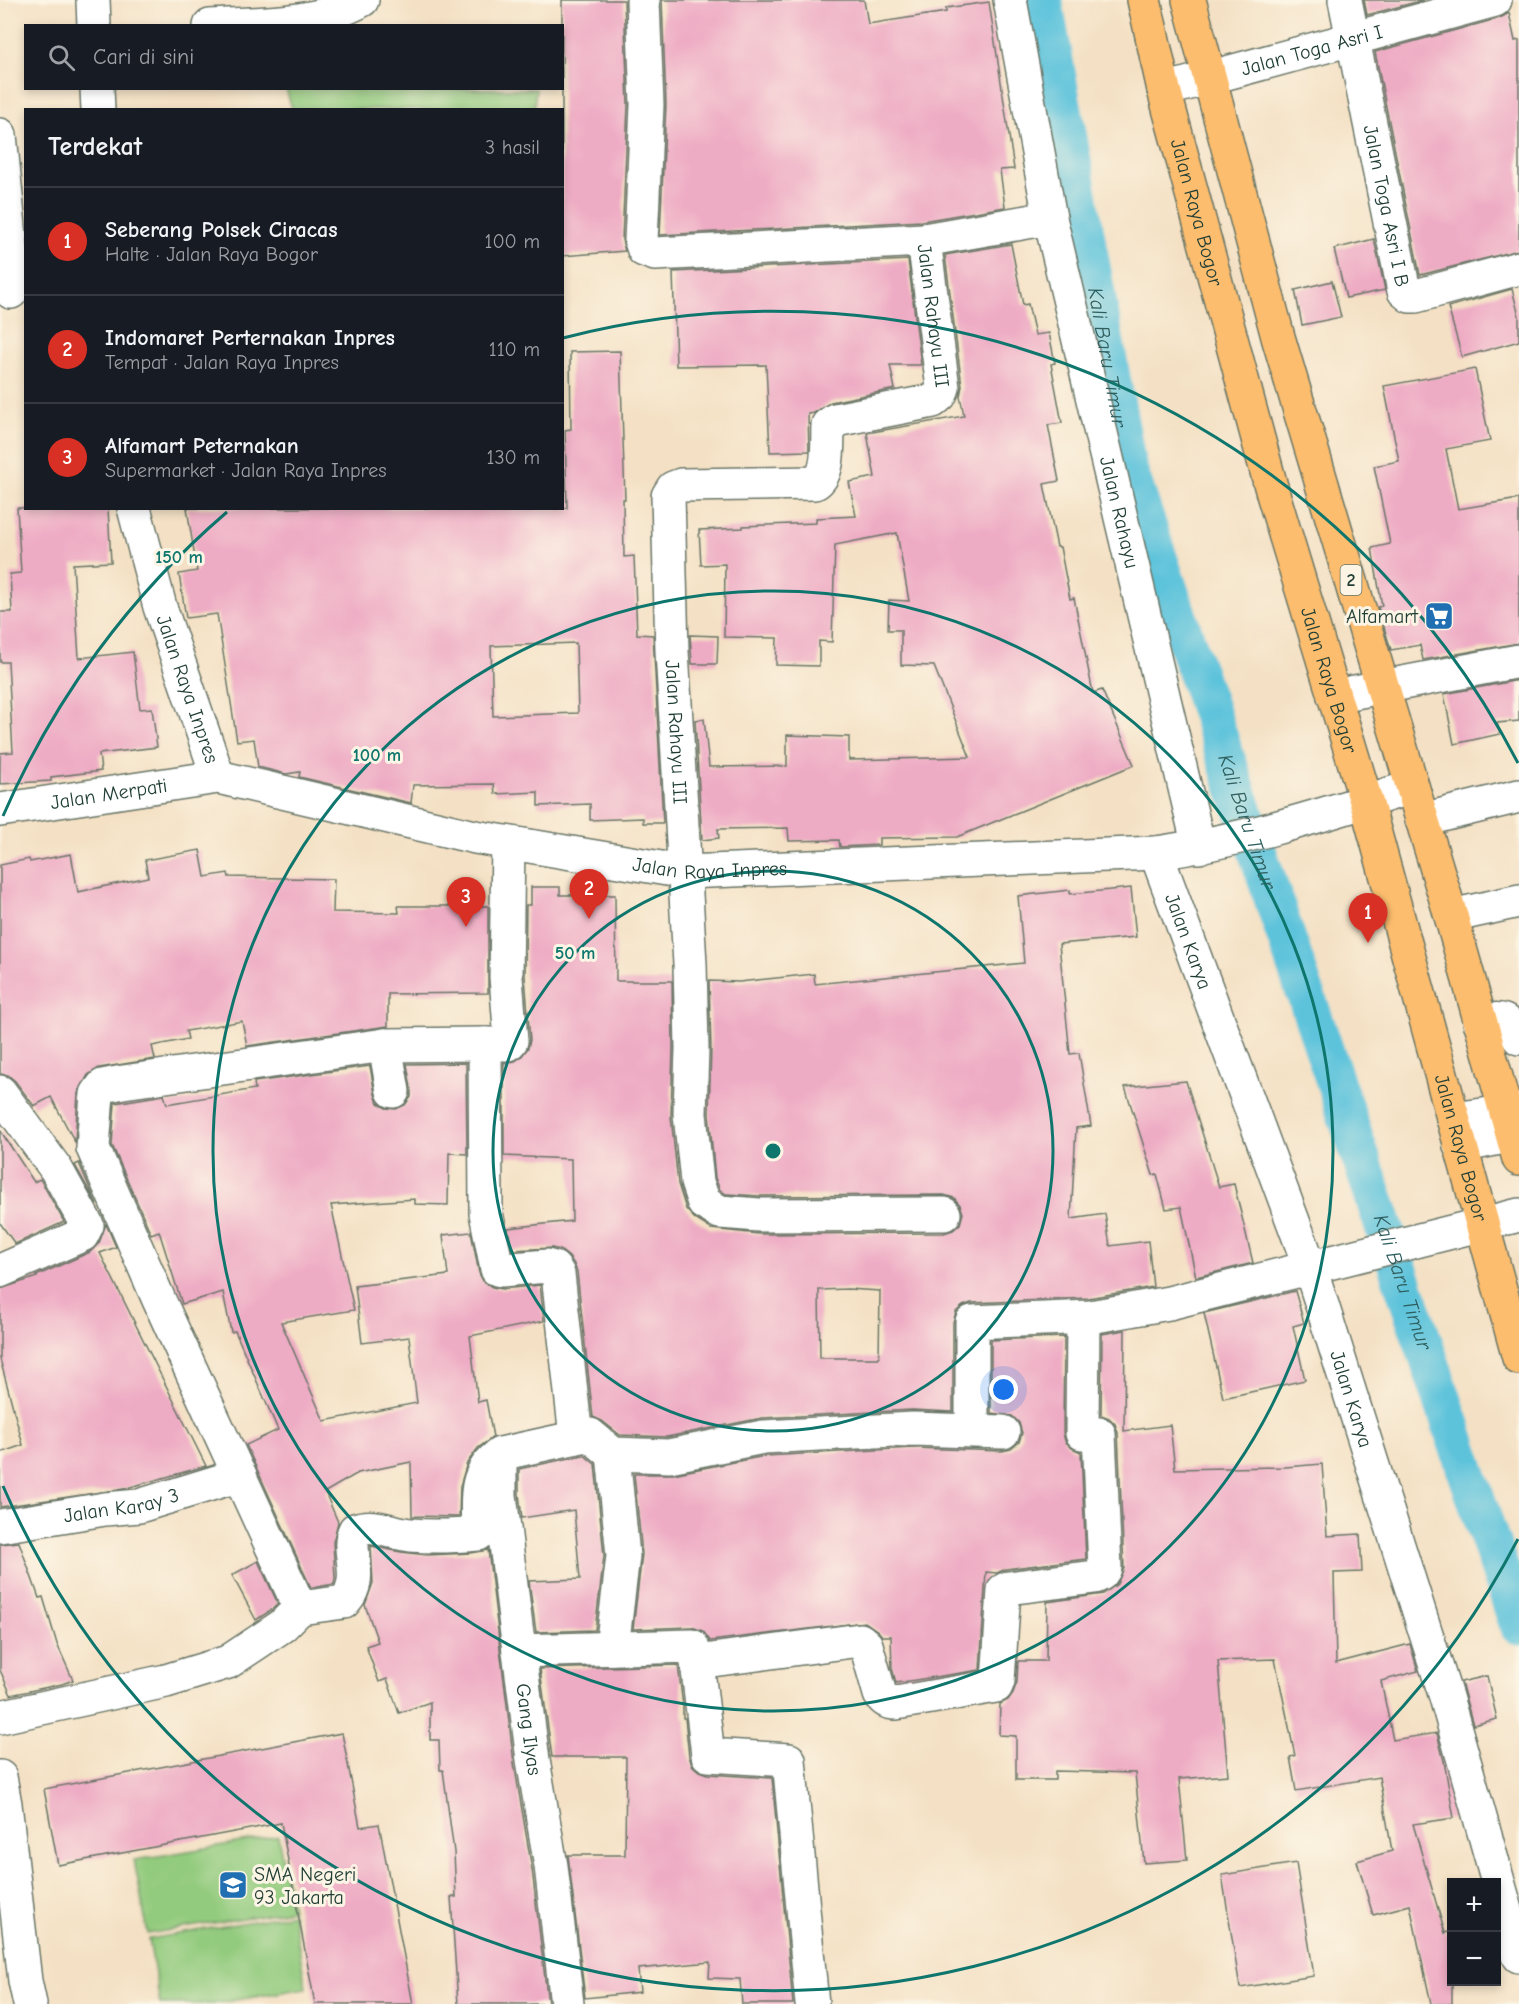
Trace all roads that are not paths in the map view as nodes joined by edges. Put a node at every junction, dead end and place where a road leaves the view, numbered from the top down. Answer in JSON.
{"nodes":[{"id":1,"x":93,"y":0,"type":"edge"},
{"id":2,"x":362,"y":0,"type":"edge"},
{"id":3,"x":643,"y":0,"type":"edge"},
{"id":4,"x":1010,"y":0,"type":"edge"},
{"id":5,"x":1144,"y":0,"type":"edge"},
{"id":6,"x":1189,"y":0,"type":"edge"},
{"id":7,"x":1345,"y":0,"type":"edge"},
{"id":8,"x":1495,"y":0,"type":"edge"},
{"id":9,"x":94,"y":24,"type":"edge"},
{"id":10,"x":242,"y":24,"type":"edge"},
{"id":11,"x":1353,"y":39,"type":"junction"},
{"id":12,"x":1208,"y":78,"type":"junction"},
{"id":13,"x":97,"y":90,"type":"edge"},
{"id":14,"x":1164,"y":90,"type":"junction"},
{"id":15,"x":98,"y":108,"type":"edge"},
{"id":16,"x":7,"y":141,"type":"edge"},
{"id":17,"x":1050,"y":218,"type":"junction"},
{"id":18,"x":924,"y":240,"type":"junction"},
{"id":19,"x":1519,"y":268,"type":"edge"},
{"id":20,"x":12,"y":292,"type":"edge"},
{"id":21,"x":135,"y":510,"type":"edge"},
{"id":22,"x":1519,"y":661,"type":"edge"},
{"id":23,"x":1383,"y":687,"type":"junction"},
{"id":24,"x":1334,"y":696,"type":"junction"},
{"id":25,"x":218,"y":777,"type":"junction"},
{"id":26,"x":1412,"y":787,"type":"junction"},
{"id":27,"x":1519,"y":796,"type":"edge"},
{"id":28,"x":1365,"y":801,"type":"junction"},
{"id":29,"x":0,"y":810,"type":"edge"},
{"id":30,"x":1422,"y":820,"type":"junction"},
{"id":31,"x":508,"y":843,"type":"junction"},
{"id":32,"x":1199,"y":847,"type":"junction"},
{"id":33,"x":1156,"y":854,"type":"junction"},
{"id":34,"x":685,"y":872,"type":"junction"},
{"id":35,"x":1519,"y":901,"type":"edge"},
{"id":36,"x":1451,"y":916,"type":"junction"},
{"id":37,"x":1480,"y":1022,"type":"junction"},
{"id":38,"x":1519,"y":1038,"type":"edge"},
{"id":39,"x":485,"y":1044,"type":"junction"},
{"id":40,"x":385,"y":1045,"type":"junction"},
{"id":41,"x":0,"y":1092,"type":"edge"},
{"id":42,"x":393,"y":1092,"type":"dead end"},
{"id":43,"x":1515,"y":1129,"type":"edge"},
{"id":44,"x":1457,"y":1133,"type":"junction"},
{"id":45,"x":93,"y":1148,"type":"junction"},
{"id":46,"x":56,"y":1169,"type":"junction"},
{"id":47,"x":944,"y":1214,"type":"dead end"},
{"id":48,"x":1519,"y":1215,"type":"edge"},
{"id":49,"x":1482,"y":1224,"type":"junction"},
{"id":50,"x":1310,"y":1267,"type":"junction"},
{"id":51,"x":0,"y":1271,"type":"edge"},
{"id":52,"x":1083,"y":1318,"type":"junction"},
{"id":53,"x":1519,"y":1358,"type":"edge"},
{"id":54,"x":576,"y":1437,"type":"junction"},
{"id":55,"x":500,"y":1454,"type":"junction"},
{"id":56,"x":613,"y":1454,"type":"junction"},
{"id":57,"x":240,"y":1474,"type":"junction"},
{"id":58,"x":0,"y":1526,"type":"edge"},
{"id":59,"x":300,"y":1608,"type":"junction"},
{"id":60,"x":612,"y":1648,"type":"junction"},
{"id":61,"x":519,"y":1651,"type":"junction"},
{"id":62,"x":698,"y":1662,"type":"junction"},
{"id":63,"x":0,"y":1717,"type":"edge"},
{"id":64,"x":0,"y":1777,"type":"edge"},
{"id":65,"x":1519,"y":1956,"type":"edge"},
{"id":66,"x":30,"y":2004,"type":"edge"},
{"id":67,"x":567,"y":2004,"type":"edge"},
{"id":68,"x":812,"y":2004,"type":"edge"}],
"edges":[{"from":1,"to":9,"type":"street"},
{"from":2,"to":10,"type":"street"},
{"from":3,"to":18,"type":"street","name":"Jalan Rahayu III"},
{"from":4,"to":17,"type":"street","name":"Jalan Rahayu"},
{"from":5,"to":14,"type":"highway","name":"Jalan Raya Bogor"},
{"from":6,"to":12,"type":"highway","number":"2"},
{"from":7,"to":11,"type":"street"},
{"from":8,"to":11,"type":"street","name":"Jalan Toga Asri I"},
{"from":11,"to":12,"type":"street","name":"Jalan Toga Asri I"},
{"from":11,"to":19,"type":"street","name":"Jalan Toga Asri I B"},
{"from":12,"to":14,"type":"street","name":"Jalan Toga Asri I"},
{"from":12,"to":23,"type":"highway","number":"2"},
{"from":13,"to":15,"type":"street"},
{"from":14,"to":24,"type":"highway","name":"Jalan Raya Bogor"},
{"from":16,"to":20,"type":"street"},
{"from":17,"to":18,"type":"street"},
{"from":17,"to":32,"type":"street","name":"Jalan Rahayu"},
{"from":18,"to":34,"type":"street","name":"Jalan Rahayu III"},
{"from":21,"to":25,"type":"street","name":"Jalan Raya Inpres"},
{"from":22,"to":23,"type":"street"},
{"from":23,"to":24,"type":"street"},
{"from":23,"to":26,"type":"highway","number":"2"},
{"from":24,"to":28,"type":"highway","name":"Jalan Raya Bogor"},
{"from":25,"to":29,"type":"street","name":"Jalan Merpati"},
{"from":25,"to":31,"type":"street","name":"Jalan Raya Inpres"},
{"from":26,"to":28,"type":"street","name":"Jalan Raya Inpres"},
{"from":26,"to":30,"type":"highway","number":"2"},
{"from":27,"to":30,"type":"street"},
{"from":28,"to":32,"type":"street","name":"Jalan Raya Inpres"},
{"from":28,"to":44,"type":"highway","name":"Jalan Raya Bogor"},
{"from":30,"to":36,"type":"highway","number":"2"},
{"from":31,"to":34,"type":"street","name":"Jalan Raya Inpres"},
{"from":31,"to":39,"type":"street"},
{"from":32,"to":33,"type":"street","name":"Jalan Raya Inpres"},
{"from":33,"to":34,"type":"street","name":"Jalan Raya Inpres"},
{"from":33,"to":50,"type":"street","name":"Jalan Karya"},
{"from":34,"to":47,"type":"street"},
{"from":35,"to":36,"type":"street"},
{"from":36,"to":37,"type":"highway","number":"2"},
{"from":37,"to":38,"type":"street"},
{"from":37,"to":43,"type":"highway","number":"2"},
{"from":39,"to":40,"type":"street"},
{"from":39,"to":54,"type":"street"},
{"from":40,"to":42,"type":"street"},
{"from":40,"to":45,"type":"street"},
{"from":41,"to":46,"type":"street"},
{"from":43,"to":44,"type":"street"},
{"from":44,"to":49,"type":"highway","name":"Jalan Raya Bogor"},
{"from":45,"to":46,"type":"street"},
{"from":45,"to":57,"type":"street"},
{"from":46,"to":51,"type":"street"},
{"from":48,"to":49,"type":"street"},
{"from":49,"to":50,"type":"street"},
{"from":49,"to":53,"type":"highway","name":"Jalan Raya Bogor"},
{"from":50,"to":52,"type":"street"},
{"from":50,"to":65,"type":"street","name":"Jalan Karya"},
{"from":52,"to":56,"type":"street"},
{"from":52,"to":62,"type":"street"},
{"from":54,"to":55,"type":"street"},
{"from":54,"to":56,"type":"street"},
{"from":55,"to":59,"type":"street"},
{"from":55,"to":61,"type":"street","name":"Gang Ilyas"},
{"from":56,"to":60,"type":"street"},
{"from":57,"to":58,"type":"street","name":"Jalan Karay 3"},
{"from":57,"to":59,"type":"street"},
{"from":59,"to":63,"type":"street"},
{"from":60,"to":61,"type":"street"},
{"from":60,"to":62,"type":"street"},
{"from":61,"to":67,"type":"street","name":"Gang Ilyas"},
{"from":62,"to":68,"type":"street"},
{"from":64,"to":66,"type":"street"}]}
